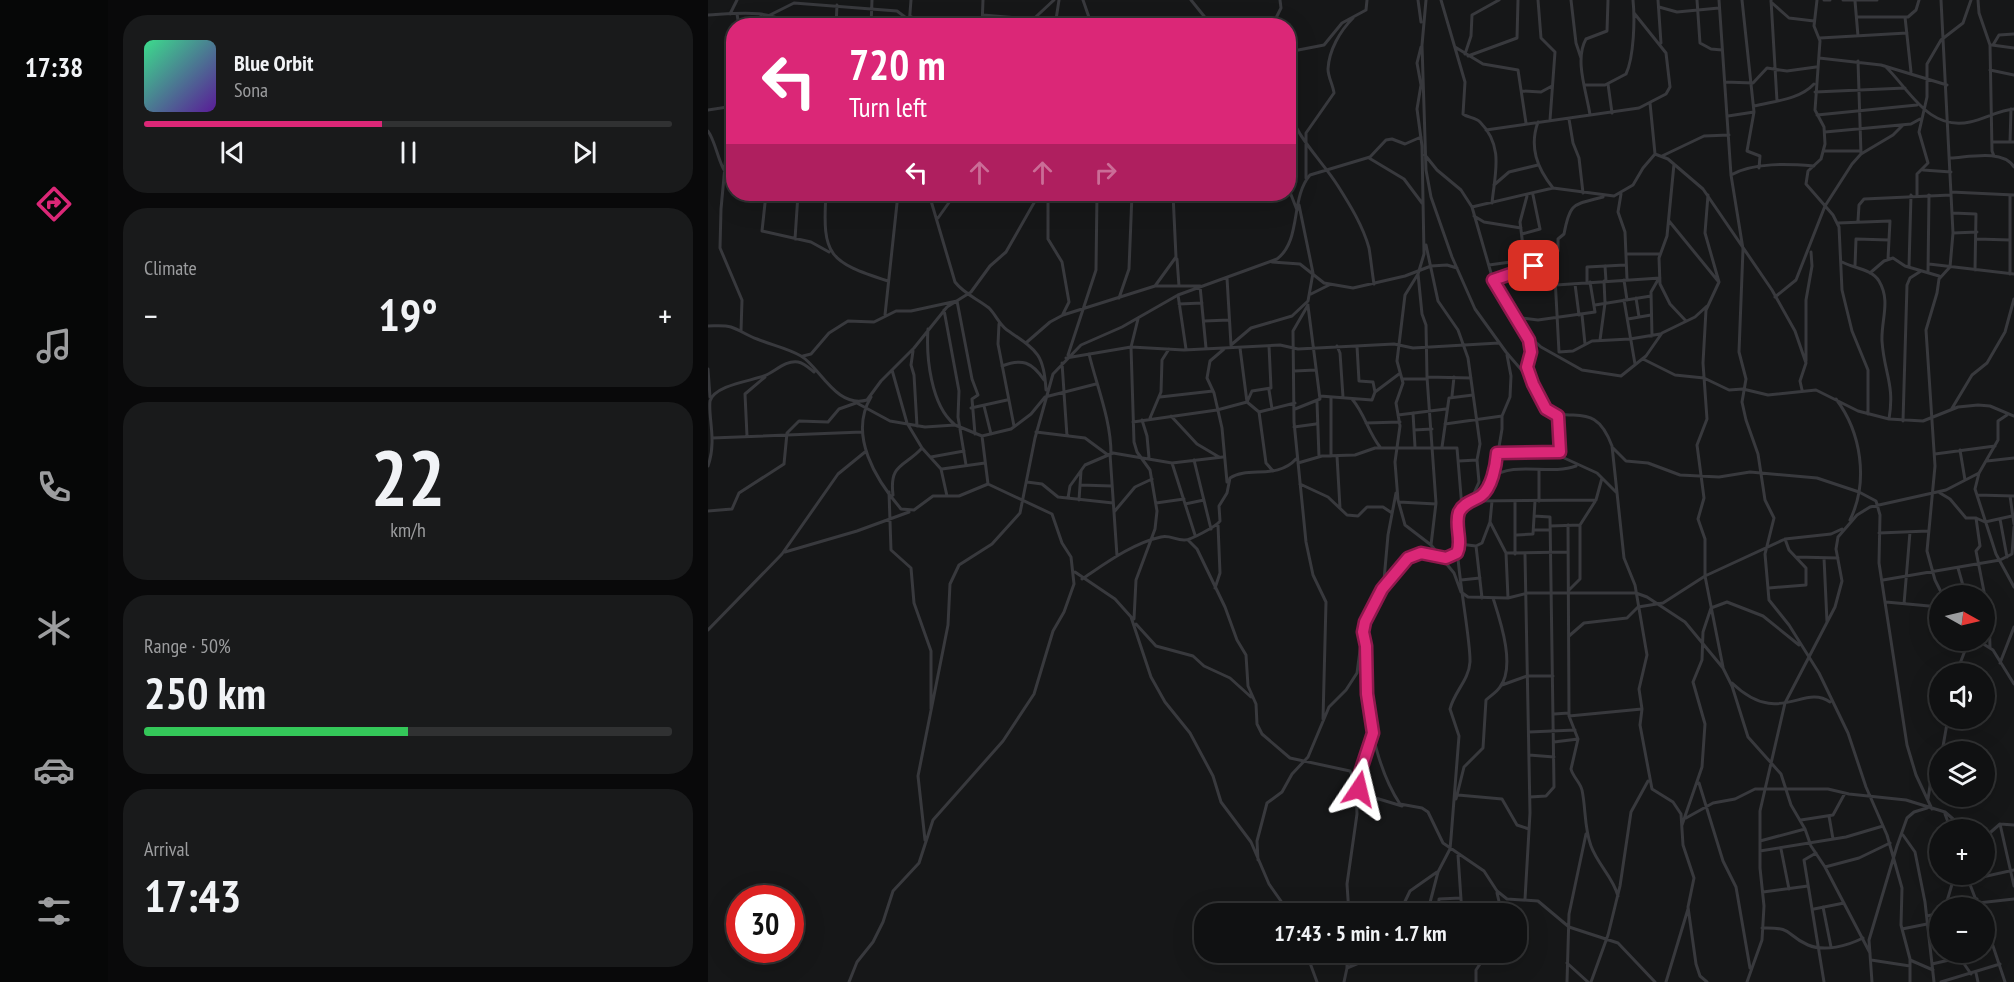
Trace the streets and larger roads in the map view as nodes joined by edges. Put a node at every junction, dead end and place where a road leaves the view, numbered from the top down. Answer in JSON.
{"nodes":[{"id":1,"x":737,"y":0,"type":"edge"},
{"id":2,"x":830,"y":0,"type":"edge"},
{"id":3,"x":872,"y":0,"type":"edge"},
{"id":4,"x":911,"y":0,"type":"edge"},
{"id":5,"x":983,"y":0,"type":"edge"},
{"id":6,"x":1054,"y":0,"type":"edge"},
{"id":7,"x":1059,"y":0,"type":"edge"},
{"id":8,"x":1083,"y":0,"type":"edge"},
{"id":9,"x":1191,"y":0,"type":"edge"},
{"id":10,"x":1280,"y":0,"type":"edge"},
{"id":11,"x":1367,"y":0,"type":"edge"},
{"id":12,"x":1418,"y":0,"type":"edge"},
{"id":13,"x":1426,"y":0,"type":"edge"},
{"id":14,"x":1442,"y":0,"type":"edge"},
{"id":15,"x":1498,"y":0,"type":"edge"},
{"id":16,"x":1518,"y":0,"type":"edge"},
{"id":17,"x":1538,"y":0,"type":"edge"},
{"id":18,"x":1571,"y":0,"type":"edge"},
{"id":19,"x":1608,"y":0,"type":"edge"},
{"id":20,"x":1633,"y":0,"type":"edge"},
{"id":21,"x":1658,"y":0,"type":"edge"},
{"id":22,"x":1697,"y":0,"type":"edge"},
{"id":23,"x":1719,"y":0,"type":"edge"},
{"id":24,"x":1742,"y":0,"type":"edge"},
{"id":25,"x":1817,"y":0,"type":"edge"},
{"id":26,"x":1824,"y":0,"type":"edge"},
{"id":27,"x":1830,"y":0,"type":"edge"},
{"id":28,"x":1843,"y":0,"type":"edge"},
{"id":29,"x":1877,"y":0,"type":"edge"},
{"id":30,"x":1919,"y":0,"type":"edge"},
{"id":31,"x":1941,"y":0,"type":"edge"},
{"id":32,"x":1971,"y":0,"type":"edge"},
{"id":33,"x":1978,"y":0,"type":"edge"},
{"id":34,"x":1771,"y":1,"type":"edge"},
{"id":35,"x":1855,"y":1,"type":"edge"},
{"id":36,"x":836,"y":5,"type":"junction"},
{"id":37,"x":1659,"y":7,"type":"junction"},
{"id":38,"x":1719,"y":8,"type":"junction"},
{"id":39,"x":872,"y":9,"type":"junction"},
{"id":40,"x":1698,"y":10,"type":"junction"},
{"id":41,"x":1634,"y":13,"type":"junction"},
{"id":42,"x":730,"y":14,"type":"junction"},
{"id":43,"x":737,"y":14,"type":"junction"},
{"id":44,"x":708,"y":15,"type":"edge"},
{"id":45,"x":761,"y":15,"type":"joint"},
{"id":46,"x":983,"y":15,"type":"junction"},
{"id":47,"x":768,"y":16,"type":"junction"},
{"id":48,"x":1857,"y":17,"type":"junction"},
{"id":49,"x":1905,"y":17,"type":"junction"},
{"id":50,"x":738,"y":18,"type":"edge"},
{"id":51,"x":773,"y":18,"type":"edge"},
{"id":52,"x":836,"y":18,"type":"edge"},
{"id":53,"x":871,"y":18,"type":"edge"},
{"id":54,"x":909,"y":18,"type":"joint"},
{"id":55,"x":983,"y":18,"type":"edge"},
{"id":56,"x":1024,"y":18,"type":"edge"},
{"id":57,"x":1032,"y":18,"type":"edge"},
{"id":58,"x":1057,"y":18,"type":"edge"},
{"id":59,"x":1089,"y":18,"type":"edge"},
{"id":60,"x":1206,"y":18,"type":"edge"},
{"id":61,"x":1276,"y":18,"type":"edge"},
{"id":62,"x":1353,"y":18,"type":"junction"},
{"id":63,"x":1814,"y":21,"type":"junction"},
{"id":64,"x":1422,"y":26,"type":"junction"},
{"id":65,"x":1907,"y":33,"type":"junction"},
{"id":66,"x":2014,"y":34,"type":"edge"},
{"id":67,"x":1858,"y":36,"type":"junction"},
{"id":68,"x":1820,"y":38,"type":"junction"},
{"id":69,"x":1941,"y":40,"type":"junction"},
{"id":70,"x":1661,"y":44,"type":"junction"},
{"id":71,"x":1422,"y":45,"type":"junction"},
{"id":72,"x":1453,"y":45,"type":"junction"},
{"id":73,"x":1992,"y":45,"type":"junction"},
{"id":74,"x":2014,"y":48,"type":"edge"},
{"id":75,"x":1296,"y":50,"type":"edge"},
{"id":76,"x":1722,"y":50,"type":"junction"},
{"id":77,"x":1466,"y":55,"type":"junction"},
{"id":78,"x":1581,"y":58,"type":"junction"},
{"id":79,"x":1819,"y":58,"type":"junction"},
{"id":80,"x":1858,"y":61,"type":"junction"},
{"id":81,"x":1885,"y":66,"type":"junction"},
{"id":82,"x":1817,"y":67,"type":"junction"},
{"id":83,"x":1774,"y":68,"type":"junction"},
{"id":84,"x":1990,"y":70,"type":"junction"},
{"id":85,"x":1911,"y":72,"type":"junction"},
{"id":86,"x":2014,"y":75,"type":"edge"},
{"id":87,"x":1928,"y":78,"type":"junction"},
{"id":88,"x":1725,"y":82,"type":"junction"},
{"id":89,"x":1815,"y":82,"type":"junction"},
{"id":90,"x":1608,"y":84,"type":"junction"},
{"id":91,"x":1749,"y":84,"type":"junction"},
{"id":92,"x":1585,"y":85,"type":"junction"},
{"id":93,"x":1947,"y":85,"type":"junction"},
{"id":94,"x":1552,"y":86,"type":"junction"},
{"id":95,"x":1905,"y":88,"type":"junction"},
{"id":96,"x":1857,"y":91,"type":"junction"},
{"id":97,"x":1522,"y":92,"type":"junction"},
{"id":98,"x":1815,"y":92,"type":"junction"},
{"id":99,"x":1651,"y":101,"type":"junction"},
{"id":100,"x":1777,"y":101,"type":"junction"},
{"id":101,"x":1918,"y":105,"type":"junction"},
{"id":102,"x":1754,"y":106,"type":"junction"},
{"id":103,"x":726,"y":107,"type":"edge"},
{"id":104,"x":2012,"y":109,"type":"edge"},
{"id":105,"x":708,"y":110,"type":"edge"},
{"id":106,"x":1923,"y":110,"type":"junction"},
{"id":107,"x":1858,"y":111,"type":"junction"},
{"id":108,"x":1754,"y":112,"type":"junction"},
{"id":109,"x":1612,"y":113,"type":"junction"},
{"id":110,"x":1590,"y":115,"type":"junction"},
{"id":111,"x":1818,"y":115,"type":"junction"},
{"id":112,"x":1728,"y":116,"type":"junction"},
{"id":113,"x":1993,"y":116,"type":"junction"},
{"id":114,"x":1569,"y":118,"type":"junction"},
{"id":115,"x":1920,"y":119,"type":"junction"},
{"id":116,"x":1551,"y":121,"type":"junction"},
{"id":117,"x":1538,"y":122,"type":"junction"},
{"id":118,"x":1526,"y":123,"type":"junction"},
{"id":119,"x":1948,"y":123,"type":"junction"},
{"id":120,"x":1296,"y":125,"type":"edge"},
{"id":121,"x":1903,"y":125,"type":"junction"},
{"id":122,"x":1859,"y":129,"type":"junction"},
{"id":123,"x":1486,"y":130,"type":"junction"},
{"id":124,"x":708,"y":131,"type":"edge"},
{"id":125,"x":1825,"y":133,"type":"junction"},
{"id":126,"x":1729,"y":135,"type":"junction"},
{"id":127,"x":1421,"y":137,"type":"junction"},
{"id":128,"x":1305,"y":140,"type":"junction"},
{"id":129,"x":1992,"y":142,"type":"junction"},
{"id":130,"x":2012,"y":142,"type":"edge"},
{"id":131,"x":1422,"y":147,"type":"junction"},
{"id":132,"x":1824,"y":152,"type":"junction"},
{"id":133,"x":1861,"y":153,"type":"junction"},
{"id":134,"x":1655,"y":154,"type":"junction"},
{"id":135,"x":726,"y":155,"type":"edge"},
{"id":136,"x":1425,"y":155,"type":"junction"},
{"id":137,"x":1662,"y":156,"type":"junction"},
{"id":138,"x":1994,"y":156,"type":"junction"},
{"id":139,"x":1368,"y":158,"type":"junction"},
{"id":140,"x":1950,"y":158,"type":"junction"},
{"id":141,"x":1674,"y":164,"type":"junction"},
{"id":142,"x":1538,"y":165,"type":"junction"},
{"id":143,"x":1814,"y":166,"type":"junction"},
{"id":144,"x":2014,"y":167,"type":"edge"},
{"id":145,"x":1759,"y":168,"type":"junction"},
{"id":146,"x":1325,"y":170,"type":"junction"},
{"id":147,"x":1923,"y":170,"type":"junction"},
{"id":148,"x":724,"y":171,"type":"junction"},
{"id":149,"x":1951,"y":172,"type":"junction"},
{"id":150,"x":1731,"y":175,"type":"junction"},
{"id":151,"x":1305,"y":183,"type":"junction"},
{"id":152,"x":1494,"y":186,"type":"junction"},
{"id":153,"x":1553,"y":188,"type":"junction"},
{"id":154,"x":1583,"y":193,"type":"junction"},
{"id":155,"x":1622,"y":193,"type":"junction"},
{"id":156,"x":1951,"y":194,"type":"junction"},
{"id":157,"x":1533,"y":195,"type":"junction"},
{"id":158,"x":1708,"y":195,"type":"junction"},
{"id":159,"x":1911,"y":195,"type":"junction"},
{"id":160,"x":1917,"y":195,"type":"junction"},
{"id":161,"x":1929,"y":195,"type":"junction"},
{"id":162,"x":2012,"y":195,"type":"edge"},
{"id":163,"x":1527,"y":196,"type":"junction"},
{"id":164,"x":1604,"y":196,"type":"junction"},
{"id":165,"x":765,"y":201,"type":"edge"},
{"id":166,"x":798,"y":201,"type":"edge"},
{"id":167,"x":826,"y":201,"type":"edge"},
{"id":168,"x":897,"y":201,"type":"edge"},
{"id":169,"x":932,"y":201,"type":"edge"},
{"id":170,"x":950,"y":201,"type":"edge"},
{"id":171,"x":1035,"y":201,"type":"edge"},
{"id":172,"x":1048,"y":201,"type":"edge"},
{"id":173,"x":1097,"y":201,"type":"edge"},
{"id":174,"x":1132,"y":201,"type":"edge"},
{"id":175,"x":1173,"y":201,"type":"edge"},
{"id":176,"x":1293,"y":201,"type":"edge"},
{"id":177,"x":1492,"y":203,"type":"junction"},
{"id":178,"x":1299,"y":204,"type":"junction"},
{"id":179,"x":1422,"y":205,"type":"junction"},
{"id":180,"x":1826,"y":206,"type":"junction"},
{"id":181,"x":1472,"y":207,"type":"junction"},
{"id":182,"x":1297,"y":211,"type":"junction"},
{"id":183,"x":1953,"y":213,"type":"junction"},
{"id":184,"x":1474,"y":216,"type":"junction"},
{"id":185,"x":938,"y":218,"type":"junction"},
{"id":186,"x":1669,"y":221,"type":"junction"},
{"id":187,"x":1858,"y":221,"type":"junction"},
{"id":188,"x":1838,"y":223,"type":"junction"},
{"id":189,"x":1521,"y":228,"type":"junction"},
{"id":190,"x":1977,"y":232,"type":"junction"},
{"id":191,"x":1953,"y":233,"type":"junction"},
{"id":192,"x":1522,"y":234,"type":"junction"},
{"id":193,"x":795,"y":239,"type":"junction"},
{"id":194,"x":1977,"y":239,"type":"junction"},
{"id":195,"x":1889,"y":240,"type":"junction"},
{"id":196,"x":2010,"y":240,"type":"junction"},
{"id":197,"x":1425,"y":244,"type":"junction"},
{"id":198,"x":1811,"y":247,"type":"junction"},
{"id":199,"x":1743,"y":249,"type":"junction"},
{"id":200,"x":832,"y":253,"type":"junction"},
{"id":201,"x":1177,"y":254,"type":"junction"},
{"id":202,"x":1627,"y":254,"type":"junction"},
{"id":203,"x":1660,"y":254,"type":"junction"},
{"id":204,"x":1888,"y":259,"type":"junction"},
{"id":205,"x":1525,"y":260,"type":"junction"},
{"id":206,"x":1270,"y":262,"type":"junction"},
{"id":207,"x":1842,"y":262,"type":"junction"},
{"id":208,"x":1929,"y":264,"type":"junction"},
{"id":209,"x":1489,"y":265,"type":"junction"},
{"id":210,"x":1547,"y":265,"type":"junction"},
{"id":211,"x":1625,"y":265,"type":"junction"},
{"id":212,"x":1431,"y":266,"type":"junction"},
{"id":213,"x":1605,"y":266,"type":"junction"},
{"id":214,"x":1855,"y":266,"type":"junction"},
{"id":215,"x":1909,"y":267,"type":"junction"},
{"id":216,"x":1950,"y":267,"type":"junction"},
{"id":217,"x":1457,"y":268,"type":"junction"},
{"id":218,"x":1526,"y":270,"type":"junction"},
{"id":219,"x":1975,"y":270,"type":"junction"},
{"id":220,"x":1419,"y":271,"type":"junction"},
{"id":221,"x":1921,"y":271,"type":"junction"},
{"id":222,"x":1870,"y":273,"type":"junction"},
{"id":223,"x":1928,"y":273,"type":"junction"},
{"id":224,"x":2012,"y":274,"type":"edge"},
{"id":225,"x":1314,"y":275,"type":"junction"},
{"id":226,"x":1940,"y":276,"type":"junction"},
{"id":227,"x":1227,"y":278,"type":"junction"},
{"id":228,"x":1659,"y":278,"type":"junction"},
{"id":229,"x":1493,"y":280,"type":"junction"},
{"id":230,"x":1626,"y":280,"type":"junction"},
{"id":231,"x":888,"y":281,"type":"junction"},
{"id":232,"x":1605,"y":281,"type":"junction"},
{"id":233,"x":1589,"y":282,"type":"junction"},
{"id":234,"x":1719,"y":282,"type":"junction"},
{"id":235,"x":1374,"y":284,"type":"junction"},
{"id":236,"x":1575,"y":284,"type":"junction"},
{"id":237,"x":1330,"y":285,"type":"junction"},
{"id":238,"x":1556,"y":285,"type":"junction"},
{"id":239,"x":1155,"y":286,"type":"junction"},
{"id":240,"x":1179,"y":286,"type":"junction"},
{"id":241,"x":1200,"y":286,"type":"junction"},
{"id":242,"x":968,"y":295,"type":"junction"},
{"id":243,"x":1178,"y":295,"type":"junction"},
{"id":244,"x":1310,"y":295,"type":"junction"},
{"id":245,"x":1651,"y":296,"type":"junction"},
{"id":246,"x":1775,"y":297,"type":"junction"},
{"id":247,"x":1119,"y":298,"type":"junction"},
{"id":248,"x":1636,"y":298,"type":"junction"},
{"id":249,"x":2014,"y":299,"type":"edge"},
{"id":250,"x":1625,"y":300,"type":"junction"},
{"id":251,"x":957,"y":301,"type":"junction"},
{"id":252,"x":1202,"y":303,"type":"junction"},
{"id":253,"x":1308,"y":303,"type":"junction"},
{"id":254,"x":1605,"y":303,"type":"junction"},
{"id":255,"x":1710,"y":303,"type":"junction"},
{"id":256,"x":1179,"y":304,"type":"junction"},
{"id":257,"x":1595,"y":305,"type":"junction"},
{"id":258,"x":944,"y":310,"type":"junction"},
{"id":259,"x":1084,"y":310,"type":"junction"},
{"id":260,"x":885,"y":315,"type":"junction"},
{"id":261,"x":1062,"y":315,"type":"junction"},
{"id":262,"x":1580,"y":315,"type":"junction"},
{"id":263,"x":1651,"y":315,"type":"junction"},
{"id":264,"x":1515,"y":316,"type":"junction"},
{"id":265,"x":1639,"y":317,"type":"junction"},
{"id":266,"x":1139,"y":318,"type":"junction"},
{"id":267,"x":1556,"y":318,"type":"junction"},
{"id":268,"x":1628,"y":319,"type":"junction"},
{"id":269,"x":1229,"y":320,"type":"junction"},
{"id":270,"x":1204,"y":321,"type":"junction"},
{"id":271,"x":1686,"y":321,"type":"junction"},
{"id":272,"x":999,"y":322,"type":"junction"},
{"id":273,"x":708,"y":326,"type":"edge"},
{"id":274,"x":928,"y":329,"type":"junction"},
{"id":275,"x":741,"y":332,"type":"junction"},
{"id":276,"x":1662,"y":333,"type":"junction"},
{"id":277,"x":1527,"y":334,"type":"junction"},
{"id":278,"x":1652,"y":336,"type":"junction"},
{"id":279,"x":1630,"y":339,"type":"junction"},
{"id":280,"x":1600,"y":340,"type":"junction"},
{"id":281,"x":1027,"y":342,"type":"junction"},
{"id":282,"x":1499,"y":343,"type":"junction"},
{"id":283,"x":1585,"y":344,"type":"junction"},
{"id":284,"x":1400,"y":345,"type":"junction"},
{"id":285,"x":1464,"y":345,"type":"junction"},
{"id":286,"x":1131,"y":346,"type":"junction"},
{"id":287,"x":1231,"y":346,"type":"junction"},
{"id":288,"x":1269,"y":346,"type":"junction"},
{"id":289,"x":1337,"y":346,"type":"junction"},
{"id":290,"x":1357,"y":346,"type":"junction"},
{"id":291,"x":1313,"y":347,"type":"junction"},
{"id":292,"x":1427,"y":347,"type":"junction"},
{"id":293,"x":914,"y":348,"type":"junction"},
{"id":294,"x":1206,"y":348,"type":"junction"},
{"id":295,"x":1225,"y":348,"type":"junction"},
{"id":296,"x":1240,"y":348,"type":"junction"},
{"id":297,"x":1292,"y":348,"type":"junction"},
{"id":298,"x":1168,"y":349,"type":"junction"},
{"id":299,"x":1186,"y":350,"type":"junction"},
{"id":300,"x":1506,"y":352,"type":"junction"},
{"id":301,"x":1552,"y":352,"type":"junction"},
{"id":302,"x":1559,"y":352,"type":"junction"},
{"id":303,"x":1089,"y":354,"type":"junction"},
{"id":304,"x":801,"y":356,"type":"junction"},
{"id":305,"x":1067,"y":358,"type":"junction"},
{"id":306,"x":1643,"y":359,"type":"junction"},
{"id":307,"x":1062,"y":363,"type":"junction"},
{"id":308,"x":1806,"y":363,"type":"junction"},
{"id":309,"x":1635,"y":364,"type":"junction"},
{"id":310,"x":1002,"y":366,"type":"junction"},
{"id":311,"x":708,"y":369,"type":"edge"},
{"id":312,"x":892,"y":370,"type":"junction"},
{"id":313,"x":1316,"y":370,"type":"junction"},
{"id":314,"x":1294,"y":371,"type":"junction"},
{"id":315,"x":1399,"y":374,"type":"junction"},
{"id":316,"x":766,"y":375,"type":"junction"},
{"id":317,"x":817,"y":375,"type":"junction"},
{"id":318,"x":1454,"y":377,"type":"junction"},
{"id":319,"x":1427,"y":378,"type":"junction"},
{"id":320,"x":1471,"y":378,"type":"junction"},
{"id":321,"x":1704,"y":378,"type":"junction"},
{"id":322,"x":1402,"y":380,"type":"junction"},
{"id":323,"x":1045,"y":381,"type":"junction"},
{"id":324,"x":1096,"y":384,"type":"junction"},
{"id":325,"x":1533,"y":384,"type":"junction"},
{"id":326,"x":1269,"y":389,"type":"junction"},
{"id":327,"x":1743,"y":389,"type":"junction"},
{"id":328,"x":1802,"y":390,"type":"junction"},
{"id":329,"x":1213,"y":391,"type":"junction"},
{"id":330,"x":1064,"y":392,"type":"junction"},
{"id":331,"x":1375,"y":392,"type":"junction"},
{"id":332,"x":1473,"y":395,"type":"junction"},
{"id":333,"x":1045,"y":396,"type":"junction"},
{"id":334,"x":1320,"y":396,"type":"junction"},
{"id":335,"x":871,"y":397,"type":"junction"},
{"id":336,"x":1160,"y":397,"type":"junction"},
{"id":337,"x":1331,"y":397,"type":"junction"},
{"id":338,"x":1343,"y":397,"type":"junction"},
{"id":339,"x":1452,"y":397,"type":"junction"},
{"id":340,"x":709,"y":398,"type":"edge"},
{"id":341,"x":1351,"y":398,"type":"junction"},
{"id":342,"x":852,"y":399,"type":"junction"},
{"id":343,"x":1836,"y":399,"type":"junction"},
{"id":344,"x":1007,"y":400,"type":"junction"},
{"id":345,"x":1247,"y":402,"type":"junction"},
{"id":346,"x":1317,"y":402,"type":"junction"},
{"id":347,"x":856,"y":403,"type":"junction"},
{"id":348,"x":1295,"y":403,"type":"junction"},
{"id":349,"x":708,"y":406,"type":"edge"},
{"id":350,"x":984,"y":406,"type":"junction"},
{"id":351,"x":971,"y":408,"type":"junction"},
{"id":352,"x":865,"y":409,"type":"junction"},
{"id":353,"x":1272,"y":409,"type":"junction"},
{"id":354,"x":1295,"y":409,"type":"junction"},
{"id":355,"x":1446,"y":409,"type":"junction"},
{"id":356,"x":1217,"y":410,"type":"junction"},
{"id":357,"x":1430,"y":411,"type":"junction"},
{"id":358,"x":1951,"y":411,"type":"junction"},
{"id":359,"x":1259,"y":412,"type":"junction"},
{"id":360,"x":1413,"y":413,"type":"junction"},
{"id":361,"x":1555,"y":413,"type":"junction"},
{"id":362,"x":1868,"y":414,"type":"junction"},
{"id":363,"x":2007,"y":415,"type":"junction"},
{"id":364,"x":1171,"y":416,"type":"junction"},
{"id":365,"x":1398,"y":416,"type":"junction"},
{"id":366,"x":1502,"y":416,"type":"junction"},
{"id":367,"x":2014,"y":416,"type":"edge"},
{"id":368,"x":1477,"y":418,"type":"junction"},
{"id":369,"x":1150,"y":419,"type":"junction"},
{"id":370,"x":1889,"y":419,"type":"junction"},
{"id":371,"x":1142,"y":420,"type":"junction"},
{"id":372,"x":1932,"y":420,"type":"junction"},
{"id":373,"x":1903,"y":421,"type":"junction"},
{"id":374,"x":1133,"y":422,"type":"junction"},
{"id":375,"x":1400,"y":422,"type":"junction"},
{"id":376,"x":907,"y":423,"type":"junction"},
{"id":377,"x":1316,"y":423,"type":"junction"},
{"id":378,"x":1366,"y":423,"type":"junction"},
{"id":379,"x":1445,"y":424,"type":"junction"},
{"id":380,"x":955,"y":425,"type":"junction"},
{"id":381,"x":917,"y":426,"type":"junction"},
{"id":382,"x":961,"y":426,"type":"junction"},
{"id":383,"x":1014,"y":427,"type":"junction"},
{"id":384,"x":1294,"y":427,"type":"junction"},
{"id":385,"x":1432,"y":429,"type":"junction"},
{"id":386,"x":1414,"y":430,"type":"junction"},
{"id":387,"x":862,"y":432,"type":"junction"},
{"id":388,"x":1036,"y":432,"type":"junction"},
{"id":389,"x":786,"y":434,"type":"junction"},
{"id":390,"x":975,"y":434,"type":"junction"},
{"id":391,"x":991,"y":435,"type":"junction"},
{"id":392,"x":747,"y":436,"type":"junction"},
{"id":393,"x":982,"y":436,"type":"junction"},
{"id":394,"x":1067,"y":436,"type":"junction"},
{"id":395,"x":712,"y":438,"type":"junction"},
{"id":396,"x":1612,"y":446,"type":"junction"},
{"id":397,"x":1995,"y":446,"type":"junction"},
{"id":398,"x":1380,"y":447,"type":"junction"},
{"id":399,"x":1415,"y":447,"type":"junction"},
{"id":400,"x":1433,"y":447,"type":"junction"},
{"id":401,"x":1442,"y":447,"type":"junction"},
{"id":402,"x":922,"y":448,"type":"junction"},
{"id":403,"x":1396,"y":448,"type":"junction"},
{"id":404,"x":1960,"y":450,"type":"junction"},
{"id":405,"x":964,"y":451,"type":"junction"},
{"id":406,"x":865,"y":452,"type":"junction"},
{"id":407,"x":1560,"y":452,"type":"junction"},
{"id":408,"x":1497,"y":453,"type":"junction"},
{"id":409,"x":1110,"y":454,"type":"junction"},
{"id":410,"x":1935,"y":454,"type":"junction"},
{"id":411,"x":1140,"y":456,"type":"junction"},
{"id":412,"x":1331,"y":456,"type":"junction"},
{"id":413,"x":1337,"y":456,"type":"junction"},
{"id":414,"x":931,"y":457,"type":"junction"},
{"id":415,"x":1221,"y":457,"type":"junction"},
{"id":416,"x":1319,"y":457,"type":"junction"},
{"id":417,"x":1149,"y":458,"type":"junction"},
{"id":418,"x":2014,"y":458,"type":"edge"},
{"id":419,"x":1194,"y":460,"type":"junction"},
{"id":420,"x":1297,"y":460,"type":"junction"},
{"id":421,"x":1477,"y":460,"type":"junction"},
{"id":422,"x":1459,"y":461,"type":"junction"},
{"id":423,"x":1987,"y":461,"type":"junction"},
{"id":424,"x":985,"y":463,"type":"junction"},
{"id":425,"x":1172,"y":463,"type":"junction"},
{"id":426,"x":966,"y":465,"type":"junction"},
{"id":427,"x":708,"y":466,"type":"edge"},
{"id":428,"x":1576,"y":466,"type":"junction"},
{"id":429,"x":941,"y":469,"type":"junction"},
{"id":430,"x":1081,"y":470,"type":"junction"},
{"id":431,"x":1539,"y":470,"type":"junction"},
{"id":432,"x":1272,"y":471,"type":"junction"},
{"id":433,"x":1762,"y":473,"type":"junction"},
{"id":434,"x":1979,"y":473,"type":"junction"},
{"id":435,"x":1701,"y":475,"type":"junction"},
{"id":436,"x":1491,"y":478,"type":"junction"},
{"id":437,"x":1602,"y":478,"type":"junction"},
{"id":438,"x":1152,"y":479,"type":"junction"},
{"id":439,"x":1965,"y":480,"type":"junction"},
{"id":440,"x":1027,"y":482,"type":"junction"},
{"id":441,"x":1397,"y":483,"type":"junction"},
{"id":442,"x":988,"y":484,"type":"junction"},
{"id":443,"x":1227,"y":484,"type":"junction"},
{"id":444,"x":1300,"y":484,"type":"junction"},
{"id":445,"x":1080,"y":485,"type":"junction"},
{"id":446,"x":1112,"y":486,"type":"junction"},
{"id":447,"x":888,"y":490,"type":"junction"},
{"id":448,"x":1616,"y":492,"type":"junction"},
{"id":449,"x":1859,"y":492,"type":"junction"},
{"id":450,"x":1936,"y":493,"type":"junction"},
{"id":451,"x":1977,"y":495,"type":"junction"},
{"id":452,"x":947,"y":496,"type":"junction"},
{"id":453,"x":2012,"y":496,"type":"edge"},
{"id":454,"x":894,"y":498,"type":"junction"},
{"id":455,"x":1068,"y":498,"type":"junction"},
{"id":456,"x":1024,"y":499,"type":"junction"},
{"id":457,"x":1184,"y":499,"type":"junction"},
{"id":458,"x":1079,"y":500,"type":"junction"},
{"id":459,"x":1203,"y":500,"type":"junction"},
{"id":460,"x":1596,"y":500,"type":"junction"},
{"id":461,"x":1471,"y":501,"type":"junction"},
{"id":462,"x":1492,"y":501,"type":"junction"},
{"id":463,"x":1515,"y":501,"type":"junction"},
{"id":464,"x":1537,"y":501,"type":"junction"},
{"id":465,"x":1399,"y":502,"type":"junction"},
{"id":466,"x":1113,"y":503,"type":"junction"},
{"id":467,"x":1156,"y":503,"type":"junction"},
{"id":468,"x":1185,"y":504,"type":"junction"},
{"id":469,"x":1436,"y":504,"type":"junction"},
{"id":470,"x":1878,"y":505,"type":"junction"},
{"id":471,"x":1462,"y":508,"type":"junction"},
{"id":472,"x":914,"y":510,"type":"junction"},
{"id":473,"x":1340,"y":510,"type":"junction"},
{"id":474,"x":708,"y":511,"type":"edge"},
{"id":475,"x":1114,"y":512,"type":"junction"},
{"id":476,"x":1393,"y":513,"type":"junction"},
{"id":477,"x":1534,"y":516,"type":"junction"},
{"id":478,"x":2012,"y":516,"type":"junction"},
{"id":479,"x":1976,"y":518,"type":"junction"},
{"id":480,"x":891,"y":519,"type":"junction"},
{"id":481,"x":2000,"y":519,"type":"junction"},
{"id":482,"x":1490,"y":522,"type":"junction"},
{"id":483,"x":1986,"y":522,"type":"junction"},
{"id":484,"x":1218,"y":525,"type":"junction"},
{"id":485,"x":1568,"y":525,"type":"junction"},
{"id":486,"x":1580,"y":525,"type":"junction"},
{"id":487,"x":1846,"y":526,"type":"junction"},
{"id":488,"x":2014,"y":526,"type":"edge"},
{"id":489,"x":1550,"y":528,"type":"junction"},
{"id":490,"x":1211,"y":529,"type":"junction"},
{"id":491,"x":1534,"y":530,"type":"junction"},
{"id":492,"x":1928,"y":531,"type":"junction"},
{"id":493,"x":1910,"y":532,"type":"junction"},
{"id":494,"x":1879,"y":533,"type":"junction"},
{"id":495,"x":1195,"y":535,"type":"junction"},
{"id":496,"x":1517,"y":535,"type":"junction"},
{"id":497,"x":1785,"y":539,"type":"junction"},
{"id":498,"x":1188,"y":540,"type":"junction"},
{"id":499,"x":1150,"y":541,"type":"junction"},
{"id":500,"x":1459,"y":544,"type":"junction"},
{"id":501,"x":1431,"y":545,"type":"junction"},
{"id":502,"x":1476,"y":546,"type":"junction"},
{"id":503,"x":1766,"y":548,"type":"junction"},
{"id":504,"x":1459,"y":549,"type":"junction"},
{"id":505,"x":783,"y":552,"type":"junction"},
{"id":506,"x":1568,"y":552,"type":"junction"},
{"id":507,"x":1506,"y":553,"type":"junction"},
{"id":508,"x":1550,"y":553,"type":"junction"},
{"id":509,"x":1515,"y":554,"type":"junction"},
{"id":510,"x":1438,"y":555,"type":"junction"},
{"id":511,"x":1525,"y":555,"type":"junction"},
{"id":512,"x":1117,"y":556,"type":"junction"},
{"id":513,"x":1796,"y":557,"type":"junction"},
{"id":514,"x":2007,"y":557,"type":"junction"},
{"id":515,"x":1824,"y":558,"type":"junction"},
{"id":516,"x":1838,"y":558,"type":"junction"},
{"id":517,"x":2000,"y":560,"type":"junction"},
{"id":518,"x":1979,"y":564,"type":"junction"},
{"id":519,"x":1958,"y":568,"type":"junction"},
{"id":520,"x":1074,"y":571,"type":"junction"},
{"id":521,"x":1932,"y":572,"type":"junction"},
{"id":522,"x":1705,"y":576,"type":"junction"},
{"id":523,"x":1480,"y":578,"type":"junction"},
{"id":524,"x":1906,"y":578,"type":"junction"},
{"id":525,"x":1082,"y":579,"type":"junction"},
{"id":526,"x":1460,"y":580,"type":"junction"},
{"id":527,"x":1882,"y":580,"type":"junction"},
{"id":528,"x":1938,"y":585,"type":"edge"},
{"id":529,"x":1963,"y":585,"type":"edge"},
{"id":530,"x":1983,"y":585,"type":"edge"},
{"id":531,"x":2014,"y":587,"type":"edge"},
{"id":532,"x":1215,"y":588,"type":"junction"},
{"id":533,"x":1769,"y":588,"type":"junction"},
{"id":534,"x":1382,"y":589,"type":"junction"},
{"id":535,"x":1461,"y":592,"type":"junction"},
{"id":536,"x":1569,"y":592,"type":"junction"},
{"id":537,"x":1524,"y":593,"type":"junction"},
{"id":538,"x":1636,"y":593,"type":"junction"},
{"id":539,"x":1551,"y":594,"type":"junction"},
{"id":540,"x":1482,"y":598,"type":"junction"},
{"id":541,"x":1492,"y":598,"type":"junction"},
{"id":542,"x":1508,"y":598,"type":"junction"},
{"id":543,"x":1886,"y":602,"type":"junction"},
{"id":544,"x":1656,"y":604,"type":"junction"},
{"id":545,"x":1904,"y":604,"type":"junction"},
{"id":546,"x":1929,"y":606,"type":"edge"},
{"id":547,"x":1638,"y":607,"type":"junction"},
{"id":548,"x":1711,"y":608,"type":"junction"},
{"id":549,"x":1131,"y":617,"type":"junction"},
{"id":550,"x":1134,"y":621,"type":"junction"},
{"id":551,"x":1827,"y":623,"type":"junction"},
{"id":552,"x":2014,"y":627,"type":"edge"},
{"id":553,"x":708,"y":630,"type":"edge"},
{"id":554,"x":1363,"y":632,"type":"junction"},
{"id":555,"x":1569,"y":636,"type":"junction"},
{"id":556,"x":1703,"y":645,"type":"junction"},
{"id":557,"x":1801,"y":646,"type":"junction"},
{"id":558,"x":1992,"y":651,"type":"edge"},
{"id":559,"x":1808,"y":657,"type":"junction"},
{"id":560,"x":2000,"y":663,"type":"junction"},
{"id":561,"x":1723,"y":668,"type":"junction"},
{"id":562,"x":1527,"y":676,"type":"junction"},
{"id":563,"x":1553,"y":676,"type":"junction"},
{"id":564,"x":1729,"y":680,"type":"junction"},
{"id":565,"x":2014,"y":684,"type":"edge"},
{"id":566,"x":1502,"y":686,"type":"junction"},
{"id":567,"x":1254,"y":700,"type":"junction"},
{"id":568,"x":1785,"y":703,"type":"junction"},
{"id":569,"x":1833,"y":705,"type":"junction"},
{"id":570,"x":1642,"y":709,"type":"junction"},
{"id":571,"x":931,"y":712,"type":"junction"},
{"id":572,"x":1554,"y":714,"type":"junction"},
{"id":573,"x":1569,"y":714,"type":"junction"},
{"id":574,"x":1323,"y":719,"type":"junction"},
{"id":575,"x":1575,"y":730,"type":"junction"},
{"id":576,"x":1554,"y":731,"type":"junction"},
{"id":577,"x":1528,"y":732,"type":"junction"},
{"id":578,"x":1373,"y":733,"type":"junction"},
{"id":579,"x":1578,"y":739,"type":"junction"},
{"id":580,"x":1554,"y":742,"type":"junction"},
{"id":581,"x":1529,"y":755,"type":"junction"},
{"id":582,"x":1554,"y":757,"type":"junction"},
{"id":583,"x":1305,"y":760,"type":"junction"},
{"id":584,"x":1772,"y":765,"type":"junction"},
{"id":585,"x":1649,"y":779,"type":"junction"},
{"id":586,"x":1698,"y":782,"type":"junction"},
{"id":587,"x":1356,"y":785,"type":"junction"},
{"id":588,"x":1766,"y":788,"type":"junction"},
{"id":589,"x":1787,"y":789,"type":"junction"},
{"id":590,"x":1845,"y":793,"type":"junction"},
{"id":591,"x":1929,"y":794,"type":"edge"},
{"id":592,"x":1458,"y":795,"type":"junction"},
{"id":593,"x":1869,"y":796,"type":"junction"},
{"id":594,"x":1530,"y":797,"type":"junction"},
{"id":595,"x":1455,"y":801,"type":"junction"},
{"id":596,"x":1928,"y":802,"type":"junction"},
{"id":597,"x":1403,"y":806,"type":"junction"},
{"id":598,"x":1705,"y":808,"type":"junction"},
{"id":599,"x":1930,"y":808,"type":"junction"},
{"id":600,"x":1944,"y":812,"type":"junction"},
{"id":601,"x":1829,"y":816,"type":"junction"},
{"id":602,"x":1685,"y":819,"type":"junction"},
{"id":603,"x":1947,"y":819,"type":"edge"},
{"id":604,"x":1957,"y":819,"type":"edge"},
{"id":605,"x":1800,"y":820,"type":"junction"},
{"id":606,"x":2000,"y":824,"type":"junction"},
{"id":607,"x":2014,"y":825,"type":"edge"},
{"id":608,"x":1883,"y":826,"type":"junction"},
{"id":609,"x":1681,"y":827,"type":"junction"},
{"id":610,"x":1995,"y":828,"type":"edge"},
{"id":611,"x":1529,"y":829,"type":"junction"},
{"id":612,"x":1806,"y":829,"type":"junction"},
{"id":613,"x":1586,"y":833,"type":"junction"},
{"id":614,"x":1903,"y":835,"type":"junction"},
{"id":615,"x":1833,"y":839,"type":"junction"},
{"id":616,"x":925,"y":840,"type":"junction"},
{"id":617,"x":1760,"y":841,"type":"junction"},
{"id":618,"x":1810,"y":843,"type":"junction"},
{"id":619,"x":1890,"y":843,"type":"junction"},
{"id":620,"x":1450,"y":849,"type":"junction"},
{"id":621,"x":1781,"y":849,"type":"junction"},
{"id":622,"x":1760,"y":851,"type":"junction"},
{"id":623,"x":1816,"y":854,"type":"junction"},
{"id":624,"x":1458,"y":855,"type":"junction"},
{"id":625,"x":1894,"y":857,"type":"junction"},
{"id":626,"x":1258,"y":860,"type":"junction"},
{"id":627,"x":1825,"y":867,"type":"junction"},
{"id":628,"x":2012,"y":870,"type":"edge"},
{"id":629,"x":1438,"y":872,"type":"junction"},
{"id":630,"x":1995,"y":874,"type":"edge"},
{"id":631,"x":1809,"y":886,"type":"junction"},
{"id":632,"x":2014,"y":886,"type":"edge"},
{"id":633,"x":1789,"y":889,"type":"junction"},
{"id":634,"x":1497,"y":891,"type":"junction"},
{"id":635,"x":1763,"y":892,"type":"junction"},
{"id":636,"x":1618,"y":896,"type":"junction"},
{"id":637,"x":1461,"y":898,"type":"junction"},
{"id":638,"x":1525,"y":899,"type":"junction"},
{"id":639,"x":2014,"y":899,"type":"edge"},
{"id":640,"x":1995,"y":901,"type":"edge"},
{"id":641,"x":1282,"y":903,"type":"edge"},
{"id":642,"x":1348,"y":903,"type":"edge"},
{"id":643,"x":1404,"y":903,"type":"edge"},
{"id":644,"x":1430,"y":903,"type":"edge"},
{"id":645,"x":1439,"y":903,"type":"edge"},
{"id":646,"x":1461,"y":903,"type":"edge"},
{"id":647,"x":1500,"y":903,"type":"edge"},
{"id":648,"x":1844,"y":903,"type":"junction"},
{"id":649,"x":1688,"y":907,"type":"junction"},
{"id":650,"x":1823,"y":907,"type":"junction"},
{"id":651,"x":1813,"y":909,"type":"junction"},
{"id":652,"x":1926,"y":916,"type":"junction"},
{"id":653,"x":1929,"y":916,"type":"edge"},
{"id":654,"x":1927,"y":924,"type":"junction"},
{"id":655,"x":1569,"y":927,"type":"junction"},
{"id":656,"x":1762,"y":928,"type":"junction"},
{"id":657,"x":1902,"y":929,"type":"junction"},
{"id":658,"x":1863,"y":938,"type":"junction"},
{"id":659,"x":1606,"y":939,"type":"junction"},
{"id":660,"x":1831,"y":947,"type":"junction"},
{"id":661,"x":1820,"y":948,"type":"junction"},
{"id":662,"x":1995,"y":949,"type":"edge"},
{"id":663,"x":1870,"y":953,"type":"junction"},
{"id":664,"x":1910,"y":959,"type":"junction"},
{"id":665,"x":1871,"y":960,"type":"junction"},
{"id":666,"x":1310,"y":963,"type":"edge"},
{"id":667,"x":1347,"y":963,"type":"edge"},
{"id":668,"x":1359,"y":963,"type":"edge"},
{"id":669,"x":1481,"y":963,"type":"edge"},
{"id":670,"x":1568,"y":963,"type":"junction"},
{"id":671,"x":1936,"y":963,"type":"edge"},
{"id":672,"x":1964,"y":963,"type":"edge"},
{"id":673,"x":1932,"y":964,"type":"junction"},
{"id":674,"x":2000,"y":964,"type":"junction"},
{"id":675,"x":1910,"y":966,"type":"junction"},
{"id":676,"x":1347,"y":968,"type":"junction"},
{"id":677,"x":1750,"y":968,"type":"junction"},
{"id":678,"x":1933,"y":970,"type":"junction"},
{"id":679,"x":1974,"y":973,"type":"junction"},
{"id":680,"x":1960,"y":980,"type":"edge"},
{"id":681,"x":849,"y":982,"type":"edge"},
{"id":682,"x":1317,"y":982,"type":"edge"},
{"id":683,"x":1344,"y":982,"type":"edge"},
{"id":684,"x":1476,"y":982,"type":"edge"},
{"id":685,"x":1567,"y":982,"type":"edge"},
{"id":686,"x":1589,"y":982,"type":"edge"},
{"id":687,"x":1655,"y":982,"type":"edge"},
{"id":688,"x":1666,"y":982,"type":"edge"},
{"id":689,"x":1707,"y":982,"type":"edge"},
{"id":690,"x":1748,"y":982,"type":"edge"},
{"id":691,"x":1824,"y":982,"type":"edge"},
{"id":692,"x":1872,"y":982,"type":"edge"},
{"id":693,"x":1910,"y":982,"type":"edge"},
{"id":694,"x":1934,"y":982,"type":"edge"},
{"id":695,"x":1941,"y":982,"type":"edge"},
{"id":696,"x":1978,"y":982,"type":"edge"},
{"id":697,"x":2005,"y":982,"type":"edge"}],
"edges":[{"from":1,"to":42,"type":"street"},
{"from":2,"to":36,"type":"street"},
{"from":3,"to":39,"type":"street"},
{"from":4,"to":54,"type":"street"},
{"from":5,"to":46,"type":"street"},
{"from":6,"to":57,"type":"street"},
{"from":7,"to":58,"type":"street"},
{"from":8,"to":59,"type":"street"},
{"from":9,"to":60,"type":"street"},
{"from":10,"to":61,"type":"street"},
{"from":11,"to":62,"type":"street"},
{"from":12,"to":64,"type":"street"},
{"from":13,"to":64,"type":"street"},
{"from":14,"to":72,"type":"street"},
{"from":15,"to":77,"type":"street"},
{"from":16,"to":77,"type":"street"},
{"from":17,"to":94,"type":"street"},
{"from":18,"to":78,"type":"street"},
{"from":19,"to":78,"type":"street"},
{"from":20,"to":41,"type":"street"},
{"from":21,"to":37,"type":"street"},
{"from":22,"to":40,"type":"street"},
{"from":23,"to":38,"type":"street"},
{"from":24,"to":91,"type":"street"},
{"from":25,"to":63,"type":"street"},
{"from":26,"to":27,"type":"street"},
{"from":28,"to":35,"type":"street"},
{"from":29,"to":35,"type":"street"},
{"from":30,"to":49,"type":"street"},
{"from":31,"to":69,"type":"street"},
{"from":32,"to":69,"type":"street"},
{"from":33,"to":73,"type":"street"},
{"from":34,"to":63,"type":"street"},
{"from":34,"to":83,"type":"street"},
{"from":35,"to":48,"type":"street"},
{"from":36,"to":39,"type":"street"},
{"from":36,"to":47,"type":"street"},
{"from":36,"to":52,"type":"street"},
{"from":37,"to":40,"type":"street"},
{"from":37,"to":70,"type":"street"},
{"from":38,"to":40,"type":"street"},
{"from":38,"to":76,"type":"street"},
{"from":39,"to":53,"type":"street"},
{"from":39,"to":54,"type":"street"},
{"from":40,"to":76,"type":"street"},
{"from":41,"to":70,"type":"street"},
{"from":41,"to":90,"type":"street"},
{"from":42,"to":43,"type":"street"},
{"from":42,"to":44,"type":"street"},
{"from":43,"to":45,"type":"street"},
{"from":43,"to":50,"type":"street"},
{"from":45,"to":47,"type":"street"},
{"from":46,"to":55,"type":"street"},
{"from":46,"to":56,"type":"street"},
{"from":47,"to":51,"type":"street"},
{"from":48,"to":49,"type":"street"},
{"from":48,"to":67,"type":"street"},
{"from":49,"to":65,"type":"street"},
{"from":62,"to":75,"type":"street"},
{"from":62,"to":128,"type":"street"},
{"from":63,"to":68,"type":"street"},
{"from":64,"to":71,"type":"street"},
{"from":65,"to":67,"type":"street"},
{"from":65,"to":85,"type":"street"},
{"from":66,"to":73,"type":"street"},
{"from":67,"to":68,"type":"street"},
{"from":68,"to":79,"type":"street"},
{"from":69,"to":87,"type":"street"},
{"from":69,"to":93,"type":"street"},
{"from":70,"to":99,"type":"street"},
{"from":71,"to":127,"type":"street"},
{"from":71,"to":136,"type":"street"},
{"from":72,"to":77,"type":"street"},
{"from":72,"to":123,"type":"street"},
{"from":73,"to":74,"type":"street"},
{"from":73,"to":84,"type":"street"},
{"from":76,"to":88,"type":"street"},
{"from":77,"to":97,"type":"street"},
{"from":78,"to":92,"type":"street"},
{"from":79,"to":80,"type":"street"},
{"from":79,"to":82,"type":"street"},
{"from":80,"to":81,"type":"street"},
{"from":80,"to":96,"type":"street"},
{"from":81,"to":85,"type":"street"},
{"from":81,"to":95,"type":"street"},
{"from":82,"to":83,"type":"street"},
{"from":82,"to":89,"type":"street"},
{"from":83,"to":91,"type":"street"},
{"from":83,"to":100,"type":"street"},
{"from":84,"to":86,"type":"street"},
{"from":84,"to":113,"type":"street"},
{"from":85,"to":87,"type":"street"},
{"from":87,"to":93,"type":"street"},
{"from":87,"to":106,"type":"street"},
{"from":88,"to":91,"type":"street"},
{"from":88,"to":112,"type":"street"},
{"from":89,"to":98,"type":"street"},
{"from":89,"to":100,"type":"street"},
{"from":90,"to":92,"type":"street"},
{"from":90,"to":109,"type":"street"},
{"from":91,"to":102,"type":"street"},
{"from":92,"to":110,"type":"street"},
{"from":93,"to":119,"type":"street"},
{"from":94,"to":97,"type":"street"},
{"from":94,"to":116,"type":"street"},
{"from":95,"to":96,"type":"street"},
{"from":95,"to":101,"type":"street"},
{"from":96,"to":98,"type":"street"},
{"from":96,"to":107,"type":"street"},
{"from":97,"to":118,"type":"street"},
{"from":98,"to":111,"type":"street"},
{"from":99,"to":109,"type":"street"},
{"from":99,"to":134,"type":"street"},
{"from":100,"to":102,"type":"street"},
{"from":101,"to":106,"type":"street"},
{"from":101,"to":107,"type":"street"},
{"from":102,"to":108,"type":"street"},
{"from":103,"to":105,"type":"street"},
{"from":104,"to":113,"type":"street"},
{"from":104,"to":130,"type":"street"},
{"from":106,"to":115,"type":"street"},
{"from":106,"to":119,"type":"street"},
{"from":107,"to":111,"type":"street"},
{"from":107,"to":122,"type":"street"},
{"from":108,"to":112,"type":"street"},
{"from":108,"to":145,"type":"street"},
{"from":109,"to":110,"type":"street"},
{"from":110,"to":114,"type":"street"},
{"from":111,"to":125,"type":"street"},
{"from":112,"to":126,"type":"street"},
{"from":113,"to":119,"type":"street"},
{"from":113,"to":129,"type":"street"},
{"from":114,"to":116,"type":"street"},
{"from":114,"to":154,"type":"street"},
{"from":115,"to":121,"type":"street"},
{"from":115,"to":147,"type":"street"},
{"from":116,"to":117,"type":"street"},
{"from":117,"to":118,"type":"street"},
{"from":117,"to":142,"type":"street"},
{"from":118,"to":123,"type":"street"},
{"from":119,"to":140,"type":"street"},
{"from":120,"to":128,"type":"street"},
{"from":121,"to":122,"type":"street"},
{"from":121,"to":133,"type":"street"},
{"from":122,"to":125,"type":"street"},
{"from":122,"to":133,"type":"street"},
{"from":123,"to":152,"type":"street"},
{"from":124,"to":148,"type":"street"},
{"from":125,"to":132,"type":"street"},
{"from":126,"to":137,"type":"street"},
{"from":126,"to":150,"type":"street"},
{"from":127,"to":131,"type":"street"},
{"from":127,"to":139,"type":"street"},
{"from":128,"to":146,"type":"street"},
{"from":128,"to":151,"type":"street"},
{"from":129,"to":130,"type":"street"},
{"from":129,"to":138,"type":"street"},
{"from":131,"to":136,"type":"street"},
{"from":131,"to":179,"type":"street"},
{"from":132,"to":133,"type":"street"},
{"from":132,"to":143,"type":"street"},
{"from":133,"to":180,"type":"street"},
{"from":134,"to":137,"type":"street"},
{"from":134,"to":155,"type":"street"},
{"from":135,"to":148,"type":"street"},
{"from":136,"to":181,"type":"street"},
{"from":136,"to":217,"type":"street"},
{"from":137,"to":141,"type":"street"},
{"from":138,"to":140,"type":"street"},
{"from":138,"to":144,"type":"street"},
{"from":139,"to":146,"type":"street"},
{"from":139,"to":179,"type":"street"},
{"from":140,"to":149,"type":"street"},
{"from":141,"to":158,"type":"street"},
{"from":141,"to":186,"type":"street"},
{"from":142,"to":152,"type":"street"},
{"from":142,"to":153,"type":"street"},
{"from":143,"to":145,"type":"street"},
{"from":143,"to":180,"type":"street"},
{"from":145,"to":150,"type":"street"},
{"from":146,"to":151,"type":"street"},
{"from":146,"to":235,"type":"street"},
{"from":147,"to":149,"type":"street"},
{"from":147,"to":160,"type":"street"},
{"from":148,"to":275,"type":"street"},
{"from":149,"to":156,"type":"street"},
{"from":150,"to":199,"type":"street"},
{"from":151,"to":178,"type":"street"},
{"from":152,"to":177,"type":"street"},
{"from":153,"to":154,"type":"street"},
{"from":153,"to":157,"type":"street"},
{"from":154,"to":164,"type":"street"},
{"from":155,"to":164,"type":"street"},
{"from":155,"to":202,"type":"street"},
{"from":156,"to":161,"type":"street"},
{"from":156,"to":162,"type":"street"},
{"from":156,"to":183,"type":"street"},
{"from":157,"to":163,"type":"street"},
{"from":157,"to":192,"type":"street"},
{"from":158,"to":199,"type":"street"},
{"from":158,"to":234,"type":"street"},
{"from":159,"to":160,"type":"street"},
{"from":159,"to":187,"type":"street"},
{"from":159,"to":215,"type":"street"},
{"from":160,"to":161,"type":"street"},
{"from":161,"to":208,"type":"street"},
{"from":162,"to":196,"type":"street"},
{"from":163,"to":177,"type":"street"},
{"from":163,"to":189,"type":"street"},
{"from":164,"to":210,"type":"street"},
{"from":165,"to":193,"type":"street"},
{"from":166,"to":193,"type":"street"},
{"from":167,"to":200,"type":"street"},
{"from":168,"to":231,"type":"street"},
{"from":169,"to":185,"type":"street"},
{"from":170,"to":185,"type":"street"},
{"from":171,"to":242,"type":"street"},
{"from":172,"to":261,"type":"street"},
{"from":173,"to":259,"type":"street"},
{"from":174,"to":247,"type":"street"},
{"from":175,"to":201,"type":"street"},
{"from":176,"to":182,"type":"street"},
{"from":177,"to":181,"type":"street"},
{"from":178,"to":182,"type":"street"},
{"from":178,"to":225,"type":"street"},
{"from":179,"to":197,"type":"street"},
{"from":180,"to":188,"type":"street"},
{"from":180,"to":198,"type":"street"},
{"from":181,"to":184,"type":"street"},
{"from":182,"to":206,"type":"street"},
{"from":183,"to":190,"type":"street"},
{"from":183,"to":191,"type":"street"},
{"from":184,"to":189,"type":"street"},
{"from":184,"to":209,"type":"street"},
{"from":185,"to":242,"type":"street"},
{"from":186,"to":203,"type":"street"},
{"from":186,"to":234,"type":"street"},
{"from":187,"to":188,"type":"street"},
{"from":187,"to":195,"type":"street"},
{"from":188,"to":207,"type":"street"},
{"from":189,"to":192,"type":"street"},
{"from":190,"to":191,"type":"street"},
{"from":190,"to":194,"type":"street"},
{"from":191,"to":216,"type":"street"},
{"from":192,"to":205,"type":"street"},
{"from":193,"to":200,"type":"street"},
{"from":194,"to":196,"type":"street"},
{"from":194,"to":219,"type":"street"},
{"from":195,"to":204,"type":"street"},
{"from":195,"to":214,"type":"street"},
{"from":196,"to":224,"type":"street"},
{"from":197,"to":212,"type":"street"},
{"from":197,"to":220,"type":"street"},
{"from":198,"to":246,"type":"street"},
{"from":198,"to":308,"type":"street"},
{"from":199,"to":246,"type":"street"},
{"from":199,"to":327,"type":"street"},
{"from":200,"to":231,"type":"street"},
{"from":201,"to":239,"type":"street"},
{"from":201,"to":240,"type":"street"},
{"from":202,"to":203,"type":"street"},
{"from":202,"to":211,"type":"street"},
{"from":203,"to":228,"type":"street"},
{"from":204,"to":215,"type":"street"},
{"from":204,"to":222,"type":"street"},
{"from":205,"to":209,"type":"street"},
{"from":205,"to":218,"type":"street"},
{"from":206,"to":225,"type":"street"},
{"from":206,"to":227,"type":"street"},
{"from":207,"to":214,"type":"street"},
{"from":207,"to":362,"type":"street"},
{"from":208,"to":216,"type":"street"},
{"from":208,"to":223,"type":"street"},
{"from":209,"to":229,"type":"street"},
{"from":210,"to":218,"type":"street"},
{"from":210,"to":238,"type":"street"},
{"from":211,"to":213,"type":"street"},
{"from":211,"to":230,"type":"street"},
{"from":212,"to":217,"type":"street"},
{"from":212,"to":220,"type":"street"},
{"from":212,"to":285,"type":"street"},
{"from":213,"to":232,"type":"street"},
{"from":213,"to":233,"type":"street"},
{"from":214,"to":222,"type":"street"},
{"from":215,"to":221,"type":"street"},
{"from":216,"to":219,"type":"street"},
{"from":216,"to":226,"type":"street"},
{"from":217,"to":282,"type":"street"},
{"from":218,"to":229,"type":"street"},
{"from":219,"to":224,"type":"street"},
{"from":220,"to":235,"type":"street"},
{"from":220,"to":284,"type":"street"},
{"from":220,"to":292,"type":"street"},
{"from":221,"to":223,"type":"street"},
{"from":221,"to":373,"type":"street"},
{"from":222,"to":370,"type":"street"},
{"from":223,"to":226,"type":"street"},
{"from":225,"to":237,"type":"street"},
{"from":225,"to":244,"type":"street"},
{"from":226,"to":372,"type":"street"},
{"from":227,"to":241,"type":"street"},
{"from":227,"to":269,"type":"street"},
{"from":228,"to":230,"type":"street"},
{"from":228,"to":245,"type":"street"},
{"from":228,"to":271,"type":"street"},
{"from":229,"to":264,"type":"street"},
{"from":230,"to":232,"type":"street"},
{"from":230,"to":250,"type":"street"},
{"from":231,"to":260,"type":"street"},
{"from":232,"to":233,"type":"street"},
{"from":232,"to":254,"type":"street"},
{"from":233,"to":236,"type":"street"},
{"from":233,"to":257,"type":"street"},
{"from":234,"to":255,"type":"street"},
{"from":235,"to":237,"type":"street"},
{"from":236,"to":238,"type":"street"},
{"from":236,"to":262,"type":"street"},
{"from":237,"to":244,"type":"street"},
{"from":238,"to":267,"type":"street"},
{"from":239,"to":240,"type":"street"},
{"from":239,"to":247,"type":"street"},
{"from":240,"to":241,"type":"street"},
{"from":241,"to":243,"type":"street"},
{"from":241,"to":252,"type":"street"},
{"from":242,"to":251,"type":"street"},
{"from":242,"to":272,"type":"street"},
{"from":243,"to":256,"type":"street"},
{"from":243,"to":266,"type":"street"},
{"from":244,"to":253,"type":"street"},
{"from":245,"to":248,"type":"street"},
{"from":245,"to":263,"type":"street"},
{"from":246,"to":308,"type":"street"},
{"from":247,"to":259,"type":"street"},
{"from":248,"to":250,"type":"street"},
{"from":248,"to":265,"type":"street"},
{"from":249,"to":358,"type":"street"},
{"from":250,"to":254,"type":"street"},
{"from":250,"to":268,"type":"street"},
{"from":251,"to":258,"type":"street"},
{"from":251,"to":260,"type":"street"},
{"from":251,"to":351,"type":"street"},
{"from":252,"to":256,"type":"street"},
{"from":252,"to":270,"type":"street"},
{"from":253,"to":287,"type":"street"},
{"from":253,"to":291,"type":"street"},
{"from":253,"to":297,"type":"street"},
{"from":254,"to":257,"type":"street"},
{"from":254,"to":280,"type":"street"},
{"from":255,"to":271,"type":"street"},
{"from":255,"to":321,"type":"street"},
{"from":256,"to":299,"type":"street"},
{"from":257,"to":262,"type":"street"},
{"from":258,"to":274,"type":"street"},
{"from":258,"to":382,"type":"street"},
{"from":259,"to":261,"type":"street"},
{"from":259,"to":305,"type":"street"},
{"from":260,"to":304,"type":"street"},
{"from":261,"to":281,"type":"street"},
{"from":262,"to":267,"type":"street"},
{"from":262,"to":283,"type":"street"},
{"from":263,"to":265,"type":"street"},
{"from":263,"to":278,"type":"street"},
{"from":264,"to":267,"type":"street"},
{"from":264,"to":277,"type":"street"},
{"from":265,"to":268,"type":"street"},
{"from":266,"to":286,"type":"street"},
{"from":266,"to":305,"type":"street"},
{"from":267,"to":302,"type":"street"},
{"from":268,"to":279,"type":"street"},
{"from":269,"to":270,"type":"street"},
{"from":269,"to":287,"type":"street"},
{"from":270,"to":294,"type":"street"},
{"from":271,"to":276,"type":"street"},
{"from":272,"to":281,"type":"street"},
{"from":272,"to":310,"type":"street"},
{"from":273,"to":275,"type":"street"},
{"from":274,"to":293,"type":"street"},
{"from":274,"to":380,"type":"street"},
{"from":275,"to":304,"type":"street"},
{"from":276,"to":278,"type":"street"},
{"from":276,"to":306,"type":"street"},
{"from":277,"to":301,"type":"street"},
{"from":277,"to":325,"type":"street"},
{"from":278,"to":279,"type":"street"},
{"from":279,"to":280,"type":"street"},
{"from":279,"to":309,"type":"street"},
{"from":280,"to":283,"type":"street"},
{"from":281,"to":323,"type":"street"},
{"from":282,"to":285,"type":"street"},
{"from":282,"to":300,"type":"street"},
{"from":283,"to":302,"type":"street"},
{"from":284,"to":290,"type":"street"},
{"from":284,"to":292,"type":"street"},
{"from":284,"to":315,"type":"street"},
{"from":285,"to":292,"type":"street"},
{"from":285,"to":320,"type":"street"},
{"from":286,"to":298,"type":"street"},
{"from":286,"to":303,"type":"street"},
{"from":286,"to":374,"type":"street"},
{"from":287,"to":295,"type":"street"},
{"from":287,"to":296,"type":"street"},
{"from":288,"to":296,"type":"street"},
{"from":288,"to":297,"type":"street"},
{"from":288,"to":326,"type":"street"},
{"from":289,"to":290,"type":"street"},
{"from":289,"to":291,"type":"street"},
{"from":289,"to":338,"type":"street"},
{"from":290,"to":331,"type":"street"},
{"from":291,"to":297,"type":"street"},
{"from":291,"to":313,"type":"street"},
{"from":292,"to":319,"type":"street"},
{"from":293,"to":312,"type":"street"},
{"from":293,"to":381,"type":"street"},
{"from":294,"to":295,"type":"street"},
{"from":294,"to":299,"type":"street"},
{"from":295,"to":329,"type":"street"},
{"from":296,"to":345,"type":"street"},
{"from":297,"to":314,"type":"street"},
{"from":298,"to":299,"type":"street"},
{"from":298,"to":336,"type":"street"},
{"from":300,"to":325,"type":"street"},
{"from":300,"to":366,"type":"street"},
{"from":301,"to":302,"type":"street"},
{"from":301,"to":309,"type":"street"},
{"from":303,"to":305,"type":"street"},
{"from":303,"to":324,"type":"street"},
{"from":304,"to":317,"type":"street"},
{"from":305,"to":307,"type":"street"},
{"from":306,"to":309,"type":"street"},
{"from":306,"to":321,"type":"street"},
{"from":307,"to":330,"type":"street"},
{"from":307,"to":333,"type":"street"},
{"from":308,"to":328,"type":"street"},
{"from":310,"to":323,"type":"street"},
{"from":310,"to":344,"type":"street"},
{"from":311,"to":340,"type":"street"},
{"from":312,"to":335,"type":"street"},
{"from":312,"to":376,"type":"street"},
{"from":313,"to":314,"type":"street"},
{"from":313,"to":334,"type":"street"},
{"from":314,"to":348,"type":"street"},
{"from":315,"to":322,"type":"street"},
{"from":315,"to":331,"type":"street"},
{"from":316,"to":317,"type":"street"},
{"from":316,"to":340,"type":"street"},
{"from":316,"to":392,"type":"street"},
{"from":317,"to":342,"type":"street"},
{"from":318,"to":319,"type":"street"},
{"from":318,"to":320,"type":"street"},
{"from":318,"to":339,"type":"street"},
{"from":319,"to":322,"type":"street"},
{"from":319,"to":357,"type":"street"},
{"from":320,"to":332,"type":"street"},
{"from":321,"to":327,"type":"street"},
{"from":321,"to":435,"type":"street"},
{"from":322,"to":365,"type":"street"},
{"from":323,"to":333,"type":"street"},
{"from":324,"to":330,"type":"street"},
{"from":324,"to":409,"type":"street"},
{"from":325,"to":361,"type":"street"},
{"from":326,"to":345,"type":"street"},
{"from":326,"to":353,"type":"street"},
{"from":327,"to":328,"type":"street"},
{"from":327,"to":433,"type":"street"},
{"from":328,"to":343,"type":"street"},
{"from":329,"to":336,"type":"street"},
{"from":329,"to":356,"type":"street"},
{"from":330,"to":333,"type":"street"},
{"from":330,"to":394,"type":"street"},
{"from":331,"to":341,"type":"street"},
{"from":332,"to":339,"type":"street"},
{"from":332,"to":368,"type":"street"},
{"from":333,"to":383,"type":"street"},
{"from":333,"to":388,"type":"street"},
{"from":334,"to":337,"type":"street"},
{"from":334,"to":346,"type":"street"},
{"from":335,"to":342,"type":"street"},
{"from":335,"to":352,"type":"street"},
{"from":336,"to":369,"type":"street"},
{"from":337,"to":338,"type":"street"},
{"from":337,"to":412,"type":"street"},
{"from":338,"to":341,"type":"street"},
{"from":339,"to":355,"type":"street"},
{"from":340,"to":349,"type":"street"},
{"from":340,"to":395,"type":"street"},
{"from":341,"to":378,"type":"street"},
{"from":342,"to":347,"type":"street"},
{"from":343,"to":362,"type":"street"},
{"from":343,"to":449,"type":"street"},
{"from":344,"to":350,"type":"street"},
{"from":344,"to":383,"type":"street"},
{"from":345,"to":356,"type":"street"},
{"from":345,"to":359,"type":"street"},
{"from":346,"to":354,"type":"street"},
{"from":346,"to":377,"type":"street"},
{"from":347,"to":352,"type":"street"},
{"from":347,"to":389,"type":"street"},
{"from":348,"to":353,"type":"street"},
{"from":348,"to":354,"type":"street"},
{"from":350,"to":351,"type":"street"},
{"from":350,"to":391,"type":"street"},
{"from":351,"to":390,"type":"street"},
{"from":352,"to":376,"type":"street"},
{"from":352,"to":387,"type":"street"},
{"from":353,"to":359,"type":"street"},
{"from":354,"to":384,"type":"street"},
{"from":355,"to":357,"type":"street"},
{"from":355,"to":379,"type":"street"},
{"from":356,"to":364,"type":"street"},
{"from":356,"to":415,"type":"street"},
{"from":357,"to":360,"type":"street"},
{"from":357,"to":385,"type":"street"},
{"from":358,"to":363,"type":"street"},
{"from":358,"to":372,"type":"street"},
{"from":359,"to":432,"type":"street"},
{"from":360,"to":365,"type":"street"},
{"from":360,"to":386,"type":"street"},
{"from":361,"to":396,"type":"street"},
{"from":361,"to":407,"type":"street"},
{"from":362,"to":370,"type":"street"},
{"from":363,"to":367,"type":"street"},
{"from":363,"to":397,"type":"street"},
{"from":364,"to":369,"type":"street"},
{"from":364,"to":415,"type":"street"},
{"from":365,"to":375,"type":"street"},
{"from":366,"to":368,"type":"street"},
{"from":366,"to":408,"type":"street"},
{"from":368,"to":379,"type":"street"},
{"from":368,"to":421,"type":"street"},
{"from":369,"to":371,"type":"street"},
{"from":370,"to":373,"type":"street"},
{"from":371,"to":374,"type":"street"},
{"from":371,"to":417,"type":"street"},
{"from":372,"to":373,"type":"street"},
{"from":372,"to":410,"type":"street"},
{"from":374,"to":411,"type":"street"},
{"from":375,"to":378,"type":"street"},
{"from":375,"to":403,"type":"street"},
{"from":376,"to":381,"type":"street"},
{"from":376,"to":402,"type":"street"},
{"from":377,"to":384,"type":"street"},
{"from":377,"to":416,"type":"street"},
{"from":378,"to":398,"type":"street"},
{"from":379,"to":401,"type":"street"},
{"from":380,"to":381,"type":"street"},
{"from":380,"to":382,"type":"street"},
{"from":382,"to":390,"type":"street"},
{"from":382,"to":405,"type":"street"},
{"from":383,"to":391,"type":"street"},
{"from":384,"to":420,"type":"street"},
{"from":385,"to":386,"type":"street"},
{"from":385,"to":400,"type":"street"},
{"from":386,"to":399,"type":"street"},
{"from":387,"to":389,"type":"street"},
{"from":387,"to":406,"type":"street"},
{"from":388,"to":394,"type":"street"},
{"from":388,"to":440,"type":"street"},
{"from":389,"to":392,"type":"street"},
{"from":389,"to":474,"type":"street"},
{"from":390,"to":393,"type":"street"},
{"from":391,"to":393,"type":"street"},
{"from":392,"to":395,"type":"street"},
{"from":393,"to":424,"type":"street"},
{"from":394,"to":409,"type":"street"},
{"from":395,"to":427,"type":"street"},
{"from":396,"to":435,"type":"street"},
{"from":396,"to":448,"type":"street"},
{"from":397,"to":404,"type":"street"},
{"from":397,"to":423,"type":"street"},
{"from":398,"to":403,"type":"street"},
{"from":398,"to":413,"type":"street"},
{"from":399,"to":400,"type":"street"},
{"from":399,"to":403,"type":"street"},
{"from":400,"to":401,"type":"street"},
{"from":400,"to":469,"type":"street"},
{"from":401,"to":422,"type":"street"},
{"from":402,"to":414,"type":"street"},
{"from":402,"to":454,"type":"street"},
{"from":403,"to":441,"type":"street"},
{"from":404,"to":410,"type":"street"},
{"from":404,"to":439,"type":"street"},
{"from":405,"to":414,"type":"street"},
{"from":405,"to":426,"type":"street"},
{"from":406,"to":447,"type":"street"},
{"from":406,"to":505,"type":"street"},
{"from":407,"to":408,"type":"street"},
{"from":407,"to":428,"type":"street"},
{"from":408,"to":436,"type":"street"},
{"from":409,"to":411,"type":"street"},
{"from":409,"to":430,"type":"street"},
{"from":409,"to":446,"type":"street"},
{"from":410,"to":450,"type":"street"},
{"from":411,"to":417,"type":"street"},
{"from":411,"to":438,"type":"street"},
{"from":412,"to":413,"type":"street"},
{"from":412,"to":416,"type":"street"},
{"from":413,"to":473,"type":"street"},
{"from":414,"to":429,"type":"street"},
{"from":415,"to":419,"type":"street"},
{"from":415,"to":443,"type":"street"},
{"from":416,"to":420,"type":"street"},
{"from":417,"to":425,"type":"street"},
{"from":418,"to":423,"type":"street"},
{"from":419,"to":425,"type":"street"},
{"from":419,"to":459,"type":"street"},
{"from":420,"to":432,"type":"street"},
{"from":420,"to":444,"type":"street"},
{"from":421,"to":422,"type":"street"},
{"from":421,"to":461,"type":"street"},
{"from":422,"to":471,"type":"street"},
{"from":423,"to":434,"type":"street"},
{"from":424,"to":426,"type":"street"},
{"from":424,"to":442,"type":"street"},
{"from":425,"to":457,"type":"street"},
{"from":426,"to":429,"type":"street"},
{"from":428,"to":431,"type":"street"},
{"from":428,"to":437,"type":"street"},
{"from":429,"to":452,"type":"street"},
{"from":430,"to":445,"type":"street"},
{"from":430,"to":455,"type":"street"},
{"from":431,"to":436,"type":"street"},
{"from":431,"to":464,"type":"street"},
{"from":432,"to":443,"type":"street"},
{"from":433,"to":435,"type":"street"},
{"from":433,"to":449,"type":"street"},
{"from":433,"to":503,"type":"street"},
{"from":434,"to":439,"type":"street"},
{"from":434,"to":451,"type":"street"},
{"from":435,"to":522,"type":"street"},
{"from":436,"to":461,"type":"street"},
{"from":437,"to":448,"type":"street"},
{"from":437,"to":460,"type":"street"},
{"from":438,"to":467,"type":"street"},
{"from":438,"to":475,"type":"street"},
{"from":439,"to":450,"type":"street"},
{"from":440,"to":455,"type":"street"},
{"from":440,"to":456,"type":"street"},
{"from":441,"to":465,"type":"street"},
{"from":441,"to":476,"type":"street"},
{"from":442,"to":452,"type":"street"},
{"from":442,"to":456,"type":"street"},
{"from":443,"to":484,"type":"street"},
{"from":444,"to":473,"type":"street"},
{"from":444,"to":574,"type":"street"},
{"from":445,"to":446,"type":"street"},
{"from":445,"to":458,"type":"street"},
{"from":446,"to":466,"type":"street"},
{"from":447,"to":454,"type":"street"},
{"from":447,"to":480,"type":"street"},
{"from":448,"to":538,"type":"street"},
{"from":449,"to":470,"type":"street"},
{"from":449,"to":487,"type":"street"},
{"from":450,"to":470,"type":"street"},
{"from":450,"to":479,"type":"street"},
{"from":450,"to":492,"type":"street"},
{"from":451,"to":453,"type":"street"},
{"from":451,"to":483,"type":"street"},
{"from":452,"to":472,"type":"street"},
{"from":453,"to":478,"type":"street"},
{"from":454,"to":472,"type":"street"},
{"from":455,"to":458,"type":"street"},
{"from":456,"to":520,"type":"street"},
{"from":456,"to":571,"type":"street"},
{"from":457,"to":467,"type":"street"},
{"from":457,"to":468,"type":"street"},
{"from":458,"to":466,"type":"street"},
{"from":459,"to":468,"type":"street"},
{"from":459,"to":490,"type":"street"},
{"from":460,"to":464,"type":"street"},
{"from":460,"to":486,"type":"street"},
{"from":461,"to":462,"type":"street"},
{"from":461,"to":471,"type":"street"},
{"from":462,"to":463,"type":"street"},
{"from":462,"to":482,"type":"street"},
{"from":463,"to":464,"type":"street"},
{"from":463,"to":496,"type":"street"},
{"from":464,"to":477,"type":"street"},
{"from":465,"to":469,"type":"street"},
{"from":465,"to":501,"type":"street"},
{"from":466,"to":475,"type":"street"},
{"from":467,"to":499,"type":"street"},
{"from":468,"to":495,"type":"street"},
{"from":469,"to":501,"type":"street"},
{"from":470,"to":487,"type":"street"},
{"from":470,"to":494,"type":"street"},
{"from":471,"to":500,"type":"street"},
{"from":472,"to":480,"type":"street"},
{"from":473,"to":476,"type":"street"},
{"from":475,"to":512,"type":"street"},
{"from":476,"to":534,"type":"street"},
{"from":477,"to":489,"type":"street"},
{"from":477,"to":491,"type":"street"},
{"from":478,"to":481,"type":"street"},
{"from":478,"to":488,"type":"street"},
{"from":479,"to":483,"type":"street"},
{"from":479,"to":518,"type":"street"},
{"from":480,"to":505,"type":"street"},
{"from":480,"to":571,"type":"street"},
{"from":481,"to":483,"type":"street"},
{"from":481,"to":514,"type":"street"},
{"from":482,"to":502,"type":"street"},
{"from":482,"to":507,"type":"street"},
{"from":483,"to":517,"type":"street"},
{"from":484,"to":490,"type":"street"},
{"from":484,"to":532,"type":"street"},
{"from":485,"to":486,"type":"street"},
{"from":485,"to":489,"type":"street"},
{"from":485,"to":506,"type":"street"},
{"from":486,"to":536,"type":"street"},
{"from":487,"to":497,"type":"street"},
{"from":487,"to":516,"type":"street"},
{"from":488,"to":514,"type":"street"},
{"from":489,"to":491,"type":"street"},
{"from":489,"to":508,"type":"street"},
{"from":490,"to":495,"type":"street"},
{"from":491,"to":496,"type":"street"},
{"from":492,"to":493,"type":"street"},
{"from":492,"to":521,"type":"street"},
{"from":493,"to":494,"type":"street"},
{"from":493,"to":524,"type":"street"},
{"from":494,"to":527,"type":"street"},
{"from":495,"to":498,"type":"street"},
{"from":496,"to":509,"type":"street"},
{"from":497,"to":503,"type":"street"},
{"from":497,"to":513,"type":"street"},
{"from":498,"to":499,"type":"street"},
{"from":498,"to":532,"type":"street"},
{"from":499,"to":512,"type":"street"},
{"from":499,"to":550,"type":"street"},
{"from":500,"to":502,"type":"street"},
{"from":500,"to":504,"type":"street"},
{"from":501,"to":510,"type":"street"},
{"from":502,"to":523,"type":"street"},
{"from":503,"to":522,"type":"street"},
{"from":503,"to":533,"type":"street"},
{"from":504,"to":510,"type":"street"},
{"from":504,"to":526,"type":"street"},
{"from":505,"to":553,"type":"street"},
{"from":506,"to":508,"type":"street"},
{"from":506,"to":536,"type":"street"},
{"from":507,"to":509,"type":"street"},
{"from":507,"to":542,"type":"street"},
{"from":508,"to":511,"type":"street"},
{"from":508,"to":539,"type":"street"},
{"from":509,"to":511,"type":"street"},
{"from":510,"to":534,"type":"street"},
{"from":510,"to":535,"type":"street"},
{"from":511,"to":537,"type":"street"},
{"from":512,"to":525,"type":"street"},
{"from":513,"to":515,"type":"street"},
{"from":513,"to":533,"type":"street"},
{"from":514,"to":517,"type":"street"},
{"from":515,"to":516,"type":"street"},
{"from":515,"to":551,"type":"street"},
{"from":516,"to":551,"type":"street"},
{"from":517,"to":518,"type":"street"},
{"from":517,"to":531,"type":"street"},
{"from":518,"to":519,"type":"street"},
{"from":518,"to":530,"type":"street"},
{"from":519,"to":521,"type":"street"},
{"from":519,"to":529,"type":"street"},
{"from":520,"to":525,"type":"street"},
{"from":520,"to":616,"type":"street"},
{"from":521,"to":524,"type":"street"},
{"from":521,"to":528,"type":"street"},
{"from":522,"to":544,"type":"street"},
{"from":522,"to":548,"type":"street"},
{"from":523,"to":526,"type":"street"},
{"from":523,"to":540,"type":"street"},
{"from":524,"to":527,"type":"street"},
{"from":524,"to":545,"type":"street"},
{"from":525,"to":549,"type":"street"},
{"from":526,"to":535,"type":"street"},
{"from":527,"to":543,"type":"street"},
{"from":532,"to":567,"type":"street"},
{"from":533,"to":557,"type":"street"},
{"from":534,"to":554,"type":"street"},
{"from":535,"to":540,"type":"street"},
{"from":535,"to":595,"type":"street"},
{"from":536,"to":538,"type":"street"},
{"from":536,"to":539,"type":"street"},
{"from":536,"to":555,"type":"street"},
{"from":537,"to":539,"type":"street"},
{"from":537,"to":542,"type":"street"},
{"from":537,"to":562,"type":"street"},
{"from":538,"to":544,"type":"street"},
{"from":538,"to":547,"type":"street"},
{"from":539,"to":563,"type":"street"},
{"from":540,"to":541,"type":"street"},
{"from":541,"to":542,"type":"street"},
{"from":541,"to":566,"type":"street"},
{"from":543,"to":545,"type":"street"},
{"from":543,"to":596,"type":"street"},
{"from":544,"to":547,"type":"street"},
{"from":544,"to":556,"type":"street"},
{"from":545,"to":546,"type":"street"},
{"from":547,"to":555,"type":"street"},
{"from":547,"to":570,"type":"street"},
{"from":548,"to":556,"type":"street"},
{"from":548,"to":557,"type":"street"},
{"from":548,"to":561,"type":"street"},
{"from":549,"to":550,"type":"street"},
{"from":549,"to":626,"type":"street"},
{"from":550,"to":567,"type":"street"},
{"from":551,"to":559,"type":"street"},
{"from":552,"to":560,"type":"street"},
{"from":554,"to":574,"type":"street"},
{"from":554,"to":578,"type":"street"},
{"from":555,"to":573,"type":"street"},
{"from":556,"to":561,"type":"street"},
{"from":556,"to":586,"type":"street"},
{"from":557,"to":559,"type":"street"},
{"from":558,"to":560,"type":"street"},
{"from":559,"to":568,"type":"street"},
{"from":559,"to":569,"type":"street"},
{"from":560,"to":565,"type":"street"},
{"from":561,"to":564,"type":"street"},
{"from":562,"to":563,"type":"street"},
{"from":562,"to":566,"type":"street"},
{"from":562,"to":577,"type":"street"},
{"from":563,"to":572,"type":"street"},
{"from":564,"to":568,"type":"street"},
{"from":564,"to":584,"type":"street"},
{"from":566,"to":592,"type":"street"},
{"from":567,"to":583,"type":"street"},
{"from":568,"to":569,"type":"street"},
{"from":568,"to":584,"type":"street"},
{"from":569,"to":593,"type":"street"},
{"from":570,"to":573,"type":"street"},
{"from":570,"to":585,"type":"street"},
{"from":571,"to":616,"type":"street"},
{"from":572,"to":573,"type":"street"},
{"from":572,"to":576,"type":"street"},
{"from":573,"to":575,"type":"street"},
{"from":574,"to":583,"type":"street"},
{"from":575,"to":576,"type":"street"},
{"from":575,"to":579,"type":"street"},
{"from":576,"to":577,"type":"street"},
{"from":576,"to":580,"type":"street"},
{"from":577,"to":581,"type":"street"},
{"from":578,"to":587,"type":"street"},
{"from":578,"to":597,"type":"street"},
{"from":579,"to":580,"type":"street"},
{"from":579,"to":613,"type":"street"},
{"from":580,"to":582,"type":"street"},
{"from":581,"to":582,"type":"street"},
{"from":581,"to":594,"type":"street"},
{"from":582,"to":594,"type":"street"},
{"from":583,"to":587,"type":"street"},
{"from":583,"to":626,"type":"street"},
{"from":584,"to":588,"type":"street"},
{"from":584,"to":589,"type":"street"},
{"from":585,"to":609,"type":"street"},
{"from":585,"to":636,"type":"street"},
{"from":586,"to":598,"type":"street"},
{"from":586,"to":602,"type":"street"},
{"from":587,"to":597,"type":"street"},
{"from":587,"to":642,"type":"street"},
{"from":588,"to":589,"type":"street"},
{"from":588,"to":598,"type":"street"},
{"from":588,"to":617,"type":"street"},
{"from":589,"to":590,"type":"street"},
{"from":589,"to":605,"type":"street"},
{"from":590,"to":593,"type":"street"},
{"from":590,"to":601,"type":"street"},
{"from":591,"to":596,"type":"street"},
{"from":592,"to":595,"type":"street"},
{"from":592,"to":611,"type":"street"},
{"from":593,"to":599,"type":"street"},
{"from":593,"to":608,"type":"street"},
{"from":594,"to":611,"type":"street"},
{"from":595,"to":620,"type":"street"},
{"from":596,"to":599,"type":"street"},
{"from":597,"to":620,"type":"street"},
{"from":598,"to":602,"type":"street"},
{"from":598,"to":677,"type":"street"},
{"from":599,"to":600,"type":"street"},
{"from":599,"to":614,"type":"street"},
{"from":600,"to":603,"type":"street"},
{"from":600,"to":604,"type":"street"},
{"from":601,"to":605,"type":"street"},
{"from":601,"to":615,"type":"street"},
{"from":602,"to":609,"type":"street"},
{"from":605,"to":612,"type":"street"},
{"from":606,"to":607,"type":"street"},
{"from":606,"to":610,"type":"street"},
{"from":606,"to":628,"type":"street"},
{"from":608,"to":615,"type":"street"},
{"from":608,"to":619,"type":"street"},
{"from":609,"to":649,"type":"street"},
{"from":611,"to":638,"type":"street"},
{"from":612,"to":617,"type":"street"},
{"from":612,"to":618,"type":"street"},
{"from":613,"to":636,"type":"street"},
{"from":613,"to":655,"type":"street"},
{"from":614,"to":625,"type":"street"},
{"from":614,"to":652,"type":"street"},
{"from":615,"to":618,"type":"street"},
{"from":616,"to":681,"type":"street"},
{"from":617,"to":622,"type":"street"},
{"from":618,"to":621,"type":"street"},
{"from":618,"to":623,"type":"street"},
{"from":619,"to":625,"type":"street"},
{"from":619,"to":627,"type":"street"},
{"from":620,"to":624,"type":"street"},
{"from":620,"to":629,"type":"street"},
{"from":621,"to":622,"type":"street"},
{"from":621,"to":633,"type":"street"},
{"from":622,"to":635,"type":"street"},
{"from":623,"to":627,"type":"street"},
{"from":623,"to":631,"type":"street"},
{"from":624,"to":634,"type":"street"},
{"from":624,"to":637,"type":"street"},
{"from":625,"to":657,"type":"street"},
{"from":625,"to":663,"type":"street"},
{"from":626,"to":641,"type":"street"},
{"from":627,"to":648,"type":"street"},
{"from":628,"to":630,"type":"street"},
{"from":628,"to":632,"type":"street"},
{"from":629,"to":643,"type":"street"},
{"from":629,"to":644,"type":"street"},
{"from":631,"to":633,"type":"street"},
{"from":631,"to":651,"type":"street"},
{"from":633,"to":635,"type":"street"},
{"from":634,"to":638,"type":"street"},
{"from":634,"to":647,"type":"street"},
{"from":635,"to":656,"type":"street"},
{"from":636,"to":659,"type":"street"},
{"from":637,"to":645,"type":"street"},
{"from":637,"to":646,"type":"street"},
{"from":638,"to":655,"type":"street"},
{"from":639,"to":640,"type":"street"},
{"from":648,"to":650,"type":"street"},
{"from":648,"to":658,"type":"street"},
{"from":649,"to":688,"type":"street"},
{"from":649,"to":689,"type":"street"},
{"from":650,"to":651,"type":"street"},
{"from":650,"to":660,"type":"street"},
{"from":651,"to":661,"type":"street"},
{"from":652,"to":653,"type":"street"},
{"from":652,"to":654,"type":"street"},
{"from":654,"to":657,"type":"street"},
{"from":654,"to":673,"type":"street"},
{"from":655,"to":659,"type":"street"},
{"from":655,"to":670,"type":"street"},
{"from":656,"to":661,"type":"street"},
{"from":656,"to":677,"type":"street"},
{"from":657,"to":664,"type":"street"},
{"from":658,"to":660,"type":"street"},
{"from":658,"to":663,"type":"street"},
{"from":659,"to":686,"type":"street"},
{"from":659,"to":687,"type":"street"},
{"from":660,"to":661,"type":"street"},
{"from":661,"to":691,"type":"street"},
{"from":662,"to":674,"type":"street"},
{"from":663,"to":665,"type":"street"},
{"from":664,"to":675,"type":"street"},
{"from":664,"to":678,"type":"street"},
{"from":665,"to":675,"type":"street"},
{"from":665,"to":692,"type":"street"},
{"from":666,"to":682,"type":"street"},
{"from":667,"to":676,"type":"street"},
{"from":668,"to":676,"type":"street"},
{"from":669,"to":684,"type":"street"},
{"from":670,"to":685,"type":"street"},
{"from":670,"to":686,"type":"street"},
{"from":671,"to":673,"type":"street"},
{"from":672,"to":679,"type":"street"},
{"from":673,"to":678,"type":"street"},
{"from":674,"to":679,"type":"street"},
{"from":674,"to":697,"type":"street"},
{"from":675,"to":693,"type":"street"},
{"from":676,"to":683,"type":"street"},
{"from":677,"to":690,"type":"street"},
{"from":678,"to":694,"type":"street"},
{"from":679,"to":680,"type":"street"},
{"from":679,"to":696,"type":"street"},
{"from":680,"to":695,"type":"street"}]}
